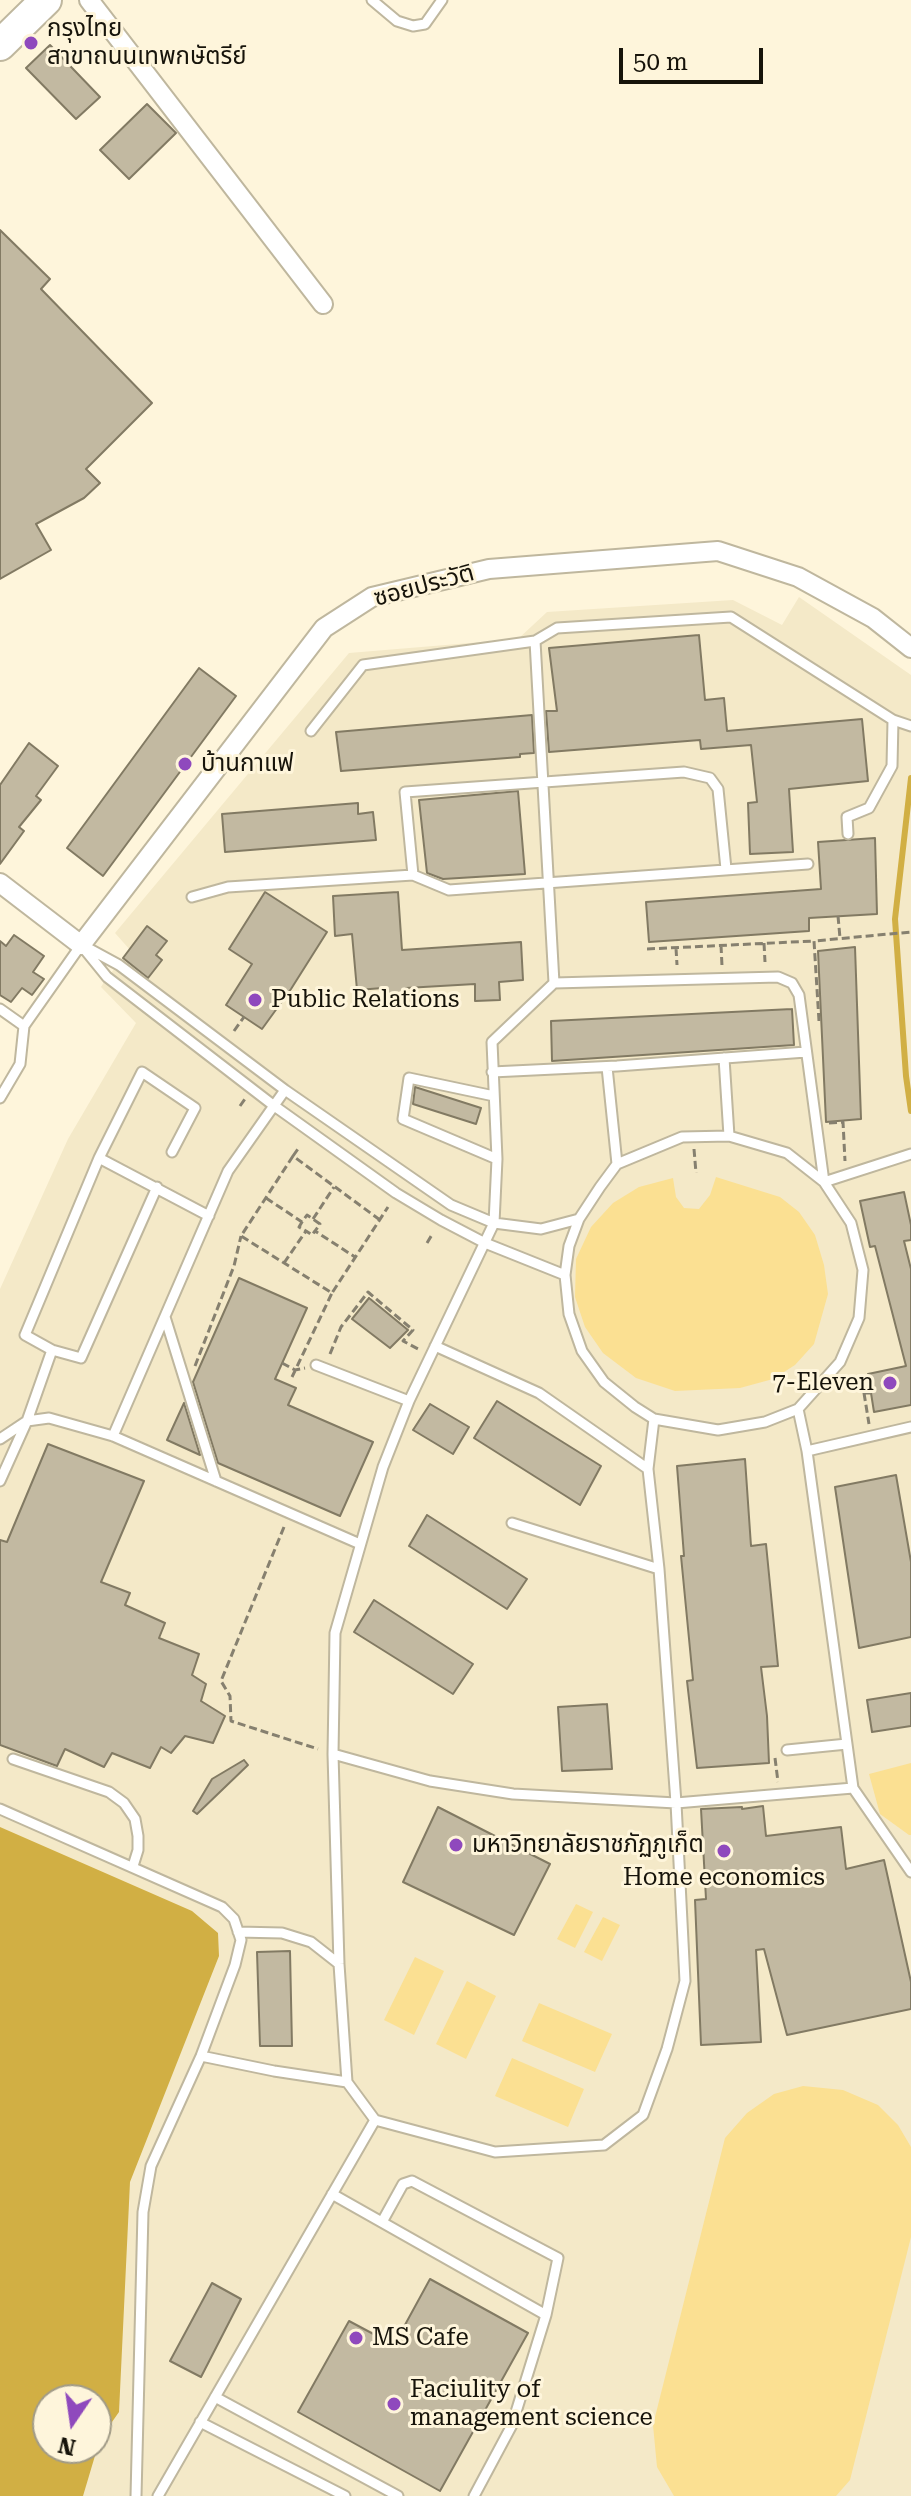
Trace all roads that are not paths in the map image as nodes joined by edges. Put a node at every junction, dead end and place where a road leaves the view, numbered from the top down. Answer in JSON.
{"nodes":[{"id":1,"x":46,"y":0,"type":"edge"},
{"id":2,"x":89,"y":0,"type":"edge"},
{"id":3,"x":372,"y":0,"type":"edge"},
{"id":4,"x":442,"y":0,"type":"edge"},
{"id":5,"x":0,"y":45,"type":"edge"},
{"id":6,"x":323,"y":304,"type":"dead end"},
{"id":7,"x":535,"y":641,"type":"junction"},
{"id":8,"x":911,"y":648,"type":"edge"},
{"id":9,"x":893,"y":720,"type":"junction"},
{"id":10,"x":911,"y":726,"type":"edge"},
{"id":11,"x":311,"y":731,"type":"dead end"},
{"id":12,"x":542,"y":783,"type":"junction"},
{"id":13,"x":848,"y":834,"type":"dead end"},
{"id":14,"x":808,"y":864,"type":"dead end"},
{"id":15,"x":726,"y":869,"type":"junction"},
{"id":16,"x":413,"y":875,"type":"junction"},
{"id":17,"x":0,"y":883,"type":"edge"},
{"id":18,"x":548,"y":884,"type":"junction"},
{"id":19,"x":192,"y":897,"type":"dead end"},
{"id":20,"x":81,"y":945,"type":"junction"},
{"id":21,"x":554,"y":983,"type":"junction"},
{"id":22,"x":0,"y":1009,"type":"edge"},
{"id":23,"x":24,"y":1026,"type":"junction"},
{"id":24,"x":806,"y":1052,"type":"junction"},
{"id":25,"x":724,"y":1058,"type":"junction"},
{"id":26,"x":607,"y":1067,"type":"junction"},
{"id":27,"x":492,"y":1072,"type":"junction"},
{"id":28,"x":285,"y":1090,"type":"junction"},
{"id":29,"x":494,"y":1096,"type":"junction"},
{"id":30,"x":0,"y":1098,"type":"edge"},
{"id":31,"x":273,"y":1105,"type":"junction"},
{"id":32,"x":729,"y":1136,"type":"junction"},
{"id":33,"x":172,"y":1152,"type":"dead end"},
{"id":34,"x":911,"y":1154,"type":"edge"},
{"id":35,"x":99,"y":1158,"type":"junction"},
{"id":36,"x":497,"y":1159,"type":"junction"},
{"id":37,"x":617,"y":1164,"type":"junction"},
{"id":38,"x":824,"y":1182,"type":"junction"},
{"id":39,"x":157,"y":1187,"type":"junction"},
{"id":40,"x":209,"y":1216,"type":"junction"},
{"id":41,"x":579,"y":1219,"type":"junction"},
{"id":42,"x":494,"y":1223,"type":"junction"},
{"id":43,"x":485,"y":1243,"type":"junction"},
{"id":44,"x":565,"y":1275,"type":"junction"},
{"id":45,"x":165,"y":1317,"type":"junction"},
{"id":46,"x":435,"y":1346,"type":"junction"},
{"id":47,"x":52,"y":1350,"type":"junction"},
{"id":48,"x":320,"y":1367,"type":"road end"},
{"id":49,"x":409,"y":1401,"type":"junction"},
{"id":50,"x":798,"y":1409,"type":"junction"},
{"id":51,"x":654,"y":1419,"type":"junction"},
{"id":52,"x":27,"y":1421,"type":"junction"},
{"id":53,"x":911,"y":1427,"type":"edge"},
{"id":54,"x":113,"y":1436,"type":"junction"},
{"id":55,"x":0,"y":1439,"type":"edge"},
{"id":56,"x":807,"y":1451,"type":"junction"},
{"id":57,"x":648,"y":1469,"type":"junction"},
{"id":58,"x":0,"y":1481,"type":"edge"},
{"id":59,"x":216,"y":1481,"type":"junction"},
{"id":60,"x":512,"y":1523,"type":"dead end"},
{"id":61,"x":360,"y":1544,"type":"junction"},
{"id":62,"x":659,"y":1569,"type":"junction"},
{"id":63,"x":847,"y":1744,"type":"junction"},
{"id":64,"x":787,"y":1750,"type":"dead end"},
{"id":65,"x":333,"y":1754,"type":"junction"},
{"id":66,"x":13,"y":1759,"type":"dead end"},
{"id":67,"x":853,"y":1788,"type":"junction"},
{"id":68,"x":676,"y":1803,"type":"junction"},
{"id":69,"x":0,"y":1809,"type":"edge"},
{"id":70,"x":133,"y":1866,"type":"junction"},
{"id":71,"x":911,"y":1872,"type":"edge"},
{"id":72,"x":238,"y":1932,"type":"junction"},
{"id":73,"x":339,"y":1964,"type":"junction"},
{"id":74,"x":201,"y":2056,"type":"junction"},
{"id":75,"x":347,"y":2082,"type":"junction"},
{"id":76,"x":375,"y":2120,"type":"junction"},
{"id":77,"x":332,"y":2194,"type":"junction"},
{"id":78,"x":382,"y":2222,"type":"junction"},
{"id":79,"x":546,"y":2315,"type":"junction"},
{"id":80,"x":215,"y":2397,"type":"junction"},
{"id":81,"x":200,"y":2422,"type":"junction"},
{"id":82,"x":136,"y":2496,"type":"edge"},
{"id":83,"x":158,"y":2496,"type":"edge"},
{"id":84,"x":345,"y":2496,"type":"edge"},
{"id":85,"x":398,"y":2496,"type":"edge"},
{"id":86,"x":474,"y":2496,"type":"edge"}],
"edges":[{"from":1,"to":5,"type":"main road"},
{"from":2,"to":6,"type":"street"},
{"from":3,"to":4,"type":"lane"},
{"from":7,"to":9,"type":"lane"},
{"from":7,"to":11,"type":"lane"},
{"from":7,"to":12,"type":"lane"},
{"from":8,"to":20,"type":"street","name":"ซอยประวัติ"},
{"from":9,"to":10,"type":"lane"},
{"from":9,"to":13,"type":"lane"},
{"from":12,"to":15,"type":"lane"},
{"from":12,"to":16,"type":"lane"},
{"from":12,"to":18,"type":"lane"},
{"from":14,"to":15,"type":"lane"},
{"from":15,"to":18,"type":"lane"},
{"from":16,"to":18,"type":"lane"},
{"from":16,"to":19,"type":"lane"},
{"from":17,"to":20,"type":"street"},
{"from":18,"to":21,"type":"lane"},
{"from":20,"to":23,"type":"lane"},
{"from":20,"to":28,"type":"lane"},
{"from":20,"to":31,"type":"lane"},
{"from":21,"to":24,"type":"lane"},
{"from":21,"to":27,"type":"lane"},
{"from":22,"to":23,"type":"lane"},
{"from":23,"to":30,"type":"lane"},
{"from":24,"to":25,"type":"lane"},
{"from":24,"to":38,"type":"lane"},
{"from":25,"to":26,"type":"lane"},
{"from":25,"to":32,"type":"lane"},
{"from":26,"to":27,"type":"lane"},
{"from":26,"to":37,"type":"lane"},
{"from":27,"to":29,"type":"lane"},
{"from":28,"to":31,"type":"lane"},
{"from":28,"to":42,"type":"lane"},
{"from":29,"to":36,"type":"lane"},
{"from":29,"to":36,"type":"lane"},
{"from":31,"to":40,"type":"lane"},
{"from":31,"to":43,"type":"lane"},
{"from":32,"to":37,"type":"lane"},
{"from":32,"to":38,"type":"lane"},
{"from":33,"to":35,"type":"lane"},
{"from":34,"to":38,"type":"lane"},
{"from":35,"to":39,"type":"lane"},
{"from":35,"to":47,"type":"lane"},
{"from":36,"to":42,"type":"lane"},
{"from":37,"to":41,"type":"lane"},
{"from":38,"to":50,"type":"lane"},
{"from":39,"to":40,"type":"lane"},
{"from":39,"to":47,"type":"lane"},
{"from":40,"to":45,"type":"lane"},
{"from":41,"to":42,"type":"lane"},
{"from":41,"to":44,"type":"lane"},
{"from":42,"to":43,"type":"lane"},
{"from":43,"to":44,"type":"lane"},
{"from":43,"to":46,"type":"lane"},
{"from":44,"to":51,"type":"lane"},
{"from":45,"to":54,"type":"lane"},
{"from":45,"to":59,"type":"lane"},
{"from":46,"to":49,"type":"lane"},
{"from":46,"to":57,"type":"lane"},
{"from":47,"to":52,"type":"lane"},
{"from":48,"to":49,"type":"lane"},
{"from":49,"to":61,"type":"lane"},
{"from":50,"to":51,"type":"lane"},
{"from":50,"to":56,"type":"lane"},
{"from":51,"to":57,"type":"lane"},
{"from":52,"to":54,"type":"lane"},
{"from":52,"to":55,"type":"lane"},
{"from":52,"to":58,"type":"lane"},
{"from":53,"to":56,"type":"lane"},
{"from":54,"to":59,"type":"lane"},
{"from":56,"to":63,"type":"lane"},
{"from":57,"to":62,"type":"lane"},
{"from":59,"to":61,"type":"lane"},
{"from":60,"to":62,"type":"lane"},
{"from":61,"to":65,"type":"lane"},
{"from":62,"to":68,"type":"lane"},
{"from":63,"to":64,"type":"lane"},
{"from":63,"to":67,"type":"lane"},
{"from":65,"to":68,"type":"lane"},
{"from":65,"to":73,"type":"lane"},
{"from":66,"to":70,"type":"lane"},
{"from":67,"to":68,"type":"lane"},
{"from":67,"to":71,"type":"lane"},
{"from":68,"to":76,"type":"lane"},
{"from":69,"to":70,"type":"lane"},
{"from":70,"to":72,"type":"lane"},
{"from":72,"to":73,"type":"lane"},
{"from":72,"to":74,"type":"lane"},
{"from":73,"to":75,"type":"lane"},
{"from":74,"to":75,"type":"lane"},
{"from":74,"to":82,"type":"lane"},
{"from":75,"to":76,"type":"lane"},
{"from":76,"to":77,"type":"lane"},
{"from":77,"to":78,"type":"lane"},
{"from":77,"to":80,"type":"lane"},
{"from":78,"to":79,"type":"lane"},
{"from":78,"to":79,"type":"lane"},
{"from":79,"to":86,"type":"lane"},
{"from":80,"to":81,"type":"lane"},
{"from":80,"to":85,"type":"lane"},
{"from":81,"to":83,"type":"lane"},
{"from":81,"to":84,"type":"lane"}]}
